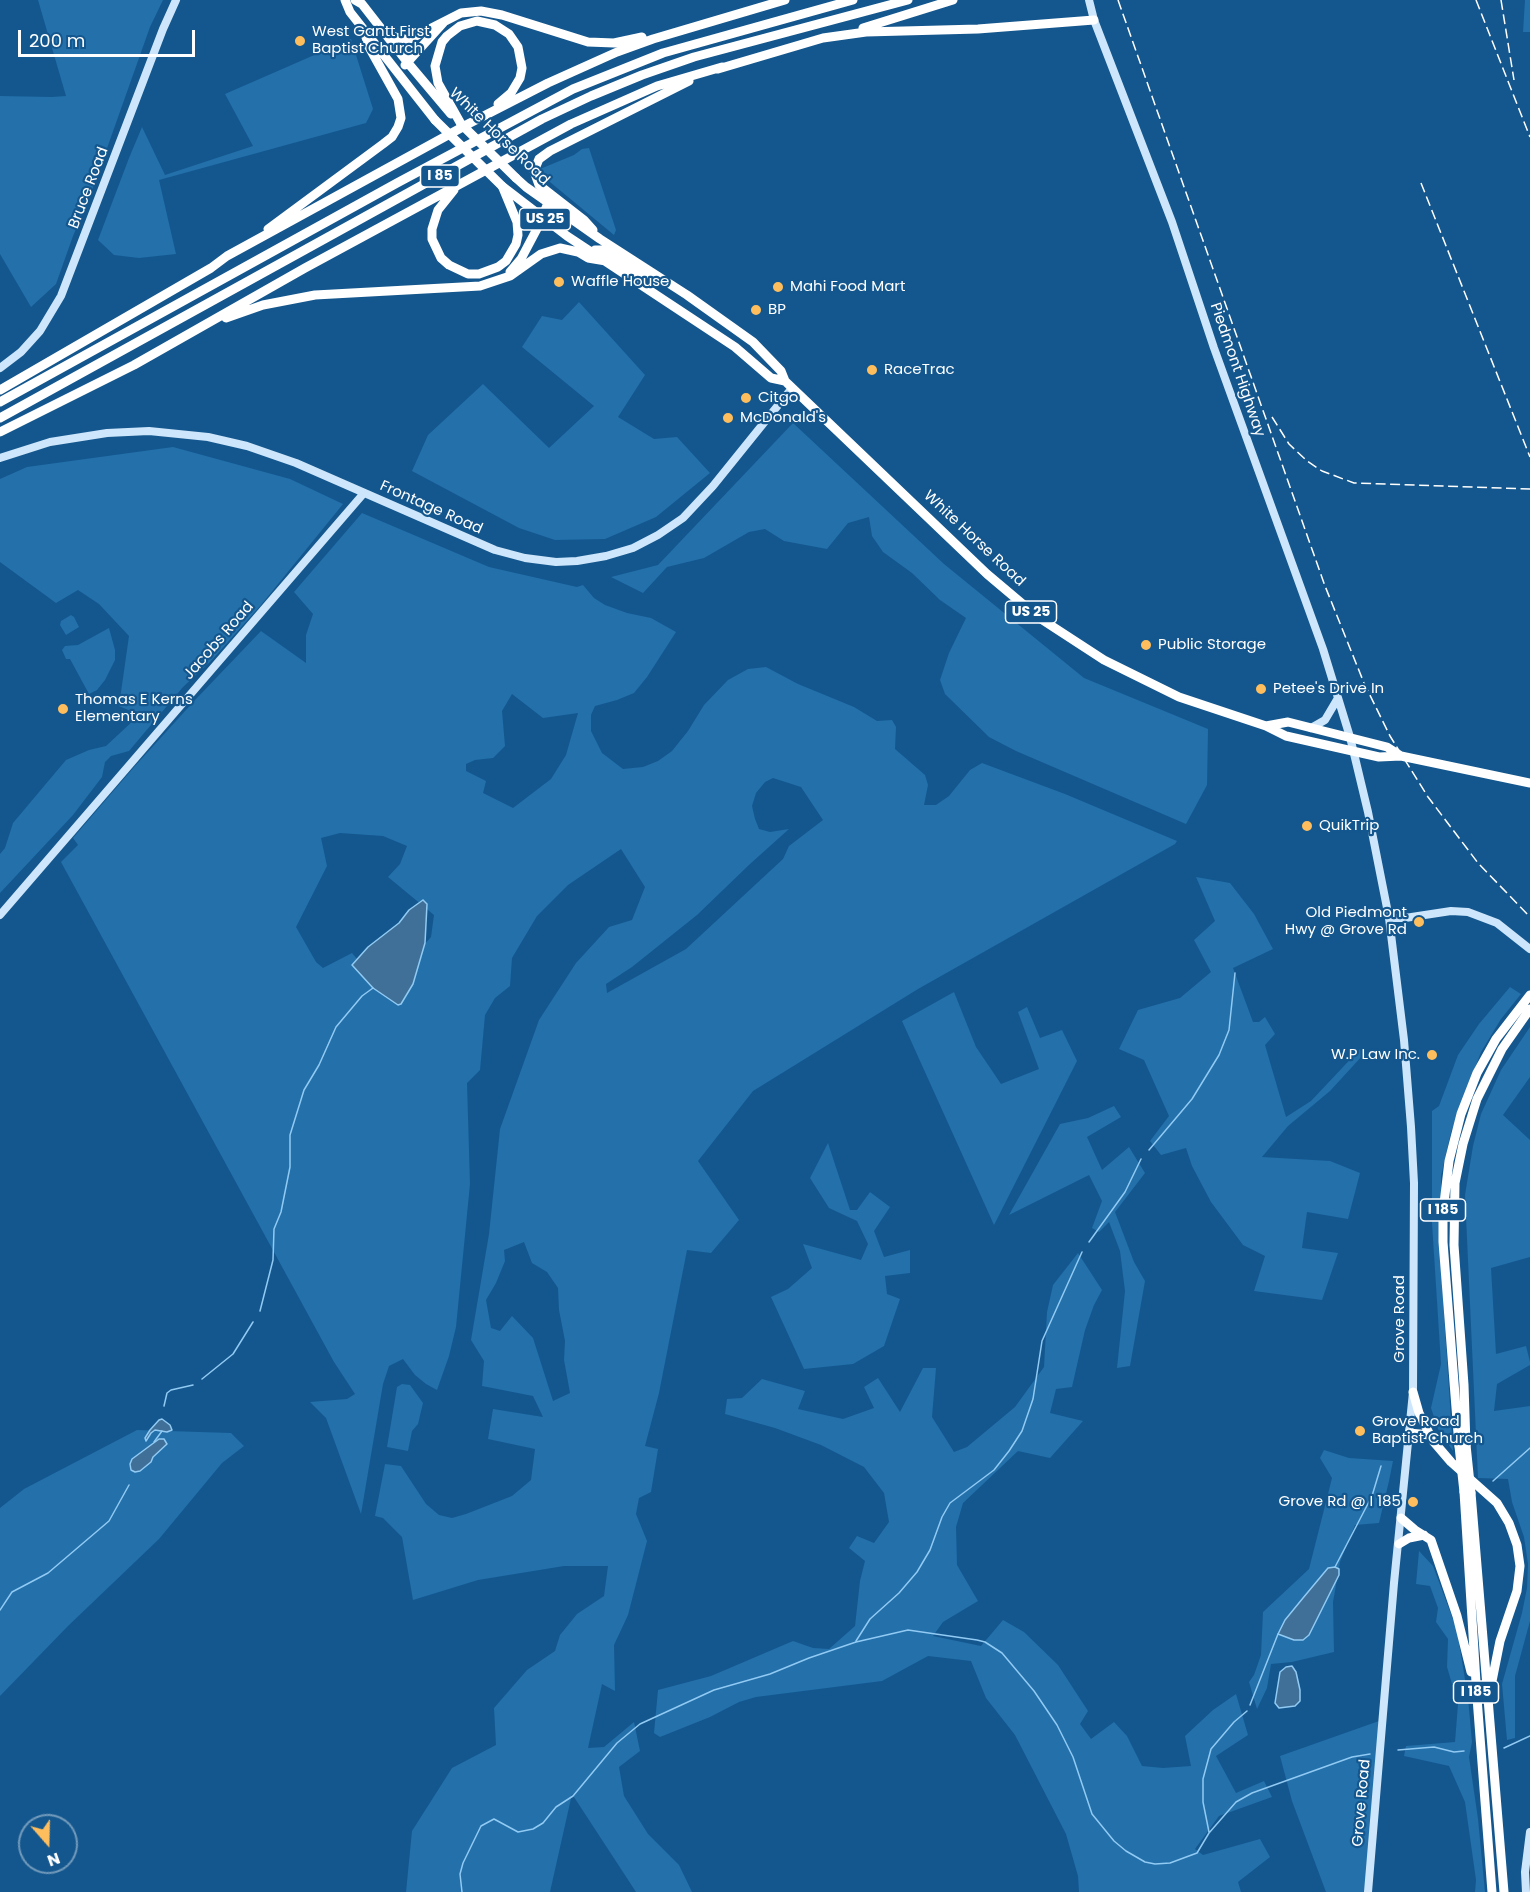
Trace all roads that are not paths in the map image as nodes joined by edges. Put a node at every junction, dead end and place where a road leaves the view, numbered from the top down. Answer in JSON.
{"nodes":[{"id":1,"x":176,"y":0,"type":"edge"},
{"id":2,"x":345,"y":0,"type":"edge"},
{"id":3,"x":355,"y":0,"type":"edge"},
{"id":4,"x":785,"y":0,"type":"edge"},
{"id":5,"x":853,"y":0,"type":"edge"},
{"id":6,"x":908,"y":0,"type":"edge"},
{"id":7,"x":953,"y":0,"type":"edge"},
{"id":8,"x":1089,"y":0,"type":"edge"},
{"id":9,"x":445,"y":20,"type":"junction"},
{"id":10,"x":1094,"y":20,"type":"junction"},
{"id":11,"x":689,"y":27,"type":"junction"},
{"id":12,"x":364,"y":31,"type":"junction"},
{"id":13,"x":386,"y":35,"type":"junction"},
{"id":14,"x":832,"y":37,"type":"junction"},
{"id":15,"x":408,"y":63,"type":"junction"},
{"id":16,"x":722,"y":67,"type":"junction"},
{"id":17,"x":398,"y":71,"type":"junction"},
{"id":18,"x":450,"y":110,"type":"junction"},
{"id":19,"x":466,"y":123,"type":"junction"},
{"id":20,"x":502,"y":186,"type":"junction"},
{"id":21,"x":457,"y":187,"type":"junction"},
{"id":22,"x":548,"y":203,"type":"junction"},
{"id":23,"x":542,"y":217,"type":"junction"},
{"id":24,"x":600,"y":239,"type":"junction"},
{"id":25,"x":589,"y":250,"type":"junction"},
{"id":26,"x":227,"y":256,"type":"junction"},
{"id":27,"x":606,"y":261,"type":"junction"},
{"id":28,"x":650,"y":272,"type":"junction"},
{"id":29,"x":495,"y":282,"type":"junction"},
{"id":30,"x":196,"y":330,"type":"junction"},
{"id":31,"x":0,"y":368,"type":"edge"},
{"id":32,"x":789,"y":384,"type":"junction"},
{"id":33,"x":0,"y":390,"type":"edge"},
{"id":34,"x":0,"y":402,"type":"edge"},
{"id":35,"x":0,"y":418,"type":"edge"},
{"id":36,"x":0,"y":432,"type":"edge"},
{"id":37,"x":0,"y":458,"type":"edge"},
{"id":38,"x":364,"y":493,"type":"junction"},
{"id":39,"x":1338,"y":698,"type":"junction"},
{"id":40,"x":1266,"y":726,"type":"junction"},
{"id":41,"x":1311,"y":728,"type":"junction"},
{"id":42,"x":1350,"y":737,"type":"junction"},
{"id":43,"x":1353,"y":750,"type":"junction"},
{"id":44,"x":1401,"y":756,"type":"junction"},
{"id":45,"x":1530,"y":783,"type":"edge"},
{"id":46,"x":0,"y":915,"type":"edge"},
{"id":47,"x":1389,"y":918,"type":"junction"},
{"id":48,"x":1530,"y":949,"type":"edge"},
{"id":49,"x":1530,"y":995,"type":"edge"},
{"id":50,"x":1530,"y":1009,"type":"edge"},
{"id":51,"x":1413,"y":1392,"type":"junction"},
{"id":52,"x":1409,"y":1433,"type":"junction"},
{"id":53,"x":1430,"y":1435,"type":"junction"},
{"id":54,"x":1463,"y":1445,"type":"junction"},
{"id":55,"x":1467,"y":1492,"type":"junction"},
{"id":56,"x":1401,"y":1518,"type":"junction"},
{"id":57,"x":1424,"y":1535,"type":"junction"},
{"id":58,"x":1399,"y":1544,"type":"junction"},
{"id":59,"x":1477,"y":1698,"type":"junction"},
{"id":60,"x":1489,"y":1698,"type":"junction"},
{"id":61,"x":1530,"y":1832,"type":"edge"},
{"id":62,"x":1368,"y":1892,"type":"edge"},
{"id":63,"x":1492,"y":1892,"type":"edge"},
{"id":64,"x":1504,"y":1892,"type":"edge"},
{"id":65,"x":1526,"y":1892,"type":"edge"}],
"edges":[{"from":1,"to":31,"type":"street","name":"Bruce Road"},
{"from":2,"to":12,"type":"highway","name":"White Horse Road","number":"US 25"},
{"from":3,"to":13,"type":"highway","name":"White Horse Road"},
{"from":4,"to":11,"type":"highway"},
{"from":5,"to":34,"type":"highway","number":"I 85"},
{"from":6,"to":35,"type":"highway","number":"I 85"},
{"from":7,"to":14,"type":"highway"},
{"from":8,"to":10,"type":"street","name":"Piedmont Highway"},
{"from":9,"to":11,"type":"highway"},
{"from":9,"to":13,"type":"highway"},
{"from":9,"to":15,"type":"highway"},
{"from":10,"to":14,"type":"highway"},
{"from":10,"to":39,"type":"street","name":"Piedmont Highway"},
{"from":11,"to":19,"type":"highway"},
{"from":12,"to":17,"type":"highway","name":"White Horse Road","number":"US 25"},
{"from":12,"to":26,"type":"highway"},
{"from":13,"to":15,"type":"highway","name":"White Horse Road"},
{"from":14,"to":16,"type":"highway"},
{"from":15,"to":17,"type":"highway"},
{"from":15,"to":18,"type":"highway","name":"White Horse Road"},
{"from":16,"to":21,"type":"highway"},
{"from":16,"to":24,"type":"highway"},
{"from":17,"to":20,"type":"highway","name":"White Horse Road","number":"US 25","bridge":true},
{"from":18,"to":19,"type":"highway"},
{"from":18,"to":19,"type":"highway"},
{"from":19,"to":22,"type":"highway","name":"White Horse Road","number":"US 25","bridge":true},
{"from":19,"to":26,"type":"highway"},
{"from":20,"to":21,"type":"highway"},
{"from":20,"to":23,"type":"highway","name":"White Horse Road","number":"US 25"},
{"from":21,"to":30,"type":"highway"},
{"from":22,"to":23,"type":"highway"},
{"from":22,"to":24,"type":"highway","name":"White Horse Road","number":"US 25"},
{"from":23,"to":25,"type":"highway","name":"White Horse Road","number":"US 25"},
{"from":23,"to":29,"type":"highway"},
{"from":24,"to":28,"type":"highway","name":"White Horse Road","number":"US 25"},
{"from":25,"to":27,"type":"highway","name":"White Horse Road","number":"US 25"},
{"from":25,"to":28,"type":"highway"},
{"from":26,"to":33,"type":"highway"},
{"from":27,"to":29,"type":"highway"},
{"from":27,"to":32,"type":"highway","name":"White Horse Road","number":"US 25"},
{"from":28,"to":32,"type":"highway","name":"White Horse Road","number":"US 25"},
{"from":29,"to":30,"type":"highway"},
{"from":30,"to":36,"type":"highway"},
{"from":32,"to":38,"type":"street","name":"Frontage Road"},
{"from":32,"to":40,"type":"highway","name":"White Horse Road","number":"US 25"},
{"from":37,"to":38,"type":"street","name":"Frontage Road"},
{"from":38,"to":46,"type":"street","name":"Jacobs Road"},
{"from":39,"to":41,"type":"street"},
{"from":39,"to":42,"type":"street","name":"Piedmont Highway"},
{"from":40,"to":41,"type":"highway","name":"White Horse Road","number":"US 25"},
{"from":40,"to":43,"type":"highway","name":"White Horse Road","number":"US 25"},
{"from":41,"to":42,"type":"highway","name":"White Horse Road","number":"US 25"},
{"from":42,"to":43,"type":"street","name":"Piedmont Highway"},
{"from":42,"to":44,"type":"highway","name":"White Horse Road","number":"US 25"},
{"from":43,"to":44,"type":"highway","name":"White Horse Road","number":"US 25"},
{"from":43,"to":47,"type":"street","name":"Grove Road"},
{"from":44,"to":45,"type":"highway","name":"White Horse Road","number":"US 25"},
{"from":47,"to":48,"type":"street"},
{"from":47,"to":51,"type":"street","name":"Grove Road"},
{"from":49,"to":54,"type":"highway","number":"I 185"},
{"from":50,"to":54,"type":"highway","number":"I 185"},
{"from":51,"to":52,"type":"street","name":"Grove Road"},
{"from":51,"to":53,"type":"highway"},
{"from":52,"to":53,"type":"highway"},
{"from":52,"to":56,"type":"street","name":"Grove Road"},
{"from":53,"to":60,"type":"highway"},
{"from":54,"to":55,"type":"highway","number":"I 185","bridge":true},
{"from":55,"to":59,"type":"highway","number":"I 185"},
{"from":55,"to":60,"type":"highway","number":"I 185"},
{"from":56,"to":57,"type":"highway"},
{"from":56,"to":58,"type":"street","name":"Grove Road"},
{"from":57,"to":58,"type":"highway"},
{"from":57,"to":59,"type":"highway"},
{"from":58,"to":62,"type":"street","name":"Grove Road"},
{"from":59,"to":63,"type":"highway","number":"I 185"},
{"from":60,"to":64,"type":"highway","number":"I 185"},
{"from":61,"to":65,"type":"street"}]}
